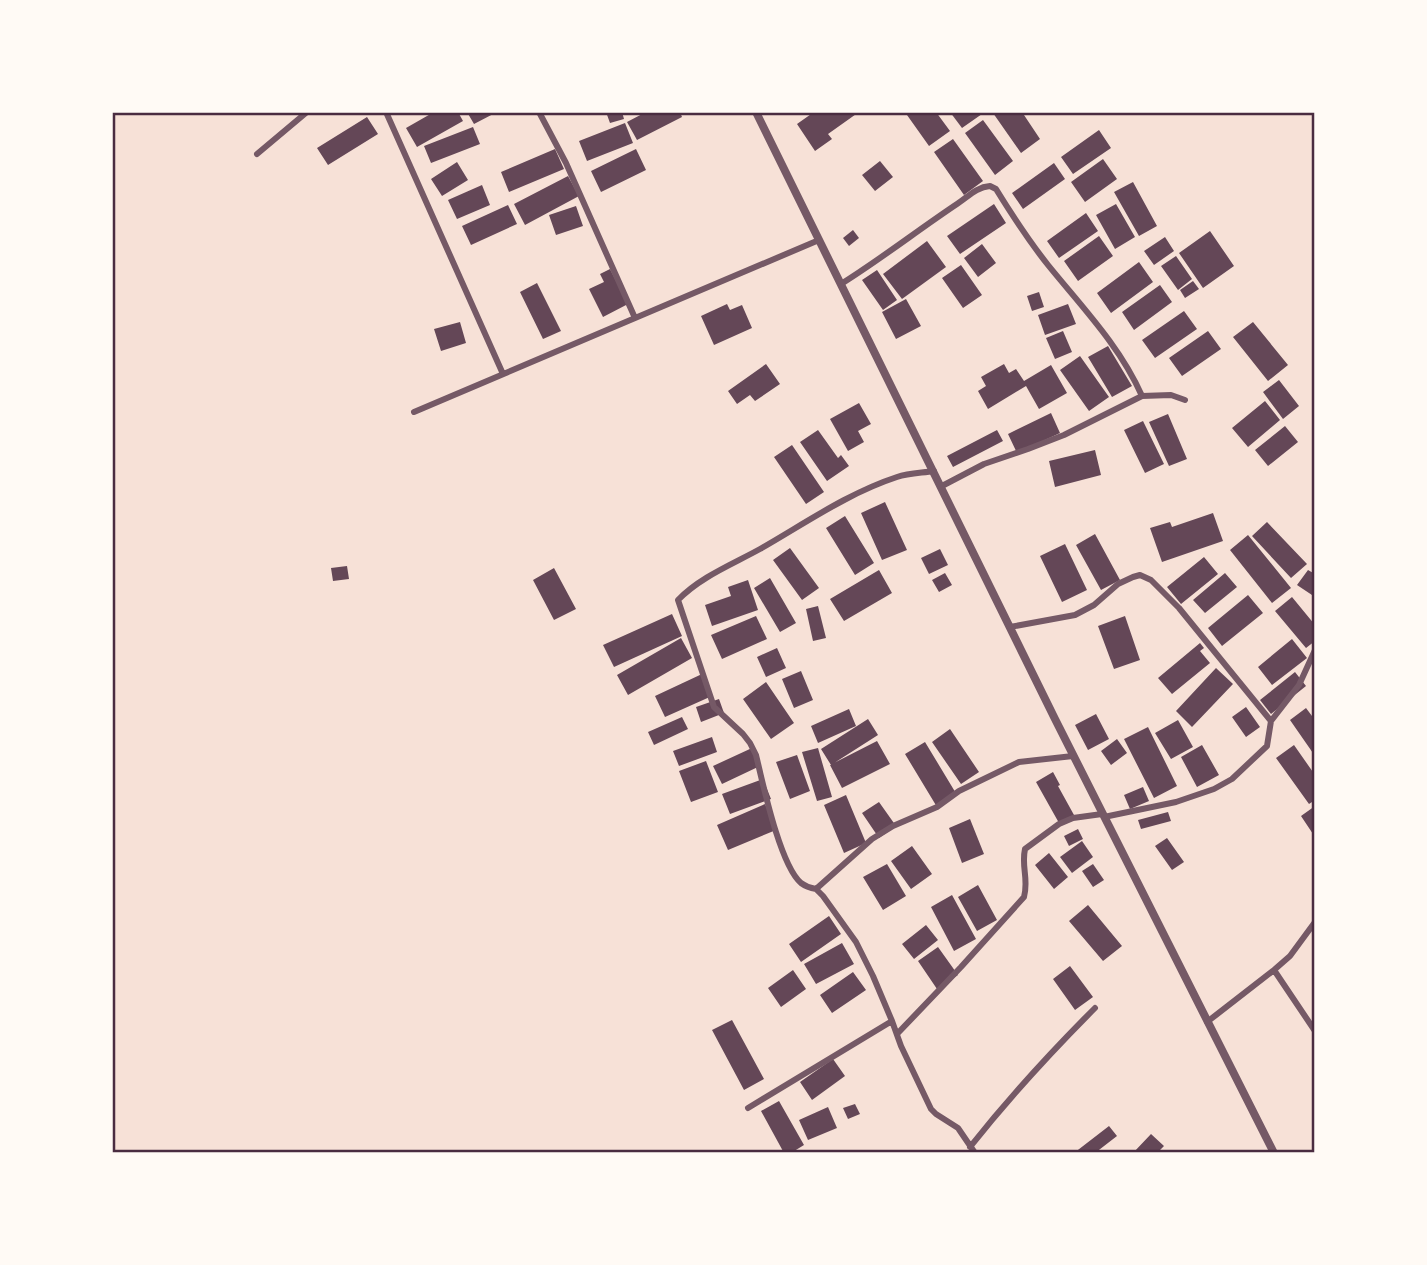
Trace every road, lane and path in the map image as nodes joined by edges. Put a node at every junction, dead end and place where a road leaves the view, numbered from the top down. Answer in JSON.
{"nodes":[{"id":1,"x":307,"y":112,"type":"edge"},
{"id":2,"x":386,"y":112,"type":"edge"},
{"id":3,"x":539,"y":112,"type":"edge"},
{"id":4,"x":756,"y":112,"type":"edge"},
{"id":5,"x":257,"y":155,"type":"dead end"},
{"id":6,"x":820,"y":240,"type":"junction"},
{"id":7,"x":841,"y":284,"type":"junction"},
{"id":8,"x":635,"y":318,"type":"junction"},
{"id":9,"x":503,"y":374,"type":"junction"},
{"id":10,"x":1142,"y":397,"type":"junction"},
{"id":11,"x":1185,"y":400,"type":"dead end"},
{"id":12,"x":414,"y":412,"type":"dead end"},
{"id":13,"x":934,"y":471,"type":"junction"},
{"id":14,"x":942,"y":486,"type":"junction"},
{"id":15,"x":1010,"y":627,"type":"junction"},
{"id":16,"x":1315,"y":650,"type":"edge"},
{"id":17,"x":1270,"y":720,"type":"junction"},
{"id":18,"x":1073,"y":755,"type":"junction"},
{"id":19,"x":1103,"y":816,"type":"junction"},
{"id":20,"x":816,"y":889,"type":"junction"},
{"id":21,"x":1315,"y":922,"type":"edge"},
{"id":22,"x":1275,"y":970,"type":"junction"},
{"id":23,"x":1095,"y":1008,"type":"dead end"},
{"id":24,"x":892,"y":1021,"type":"junction"},
{"id":25,"x":1208,"y":1022,"type":"junction"},
{"id":26,"x":1315,"y":1031,"type":"edge"},
{"id":27,"x":897,"y":1034,"type":"junction"},
{"id":28,"x":748,"y":1108,"type":"dead end"},
{"id":29,"x":972,"y":1150,"type":"edge"},
{"id":30,"x":1274,"y":1153,"type":"edge"}],
"edges":[{"from":1,"to":5,"type":"street"},
{"from":2,"to":9,"type":"street"},
{"from":3,"to":8,"type":"street"},
{"from":4,"to":6,"type":"street"},
{"from":6,"to":7,"type":"street"},
{"from":6,"to":8,"type":"street"},
{"from":7,"to":10,"type":"street"},
{"from":7,"to":13,"type":"street"},
{"from":8,"to":9,"type":"street"},
{"from":9,"to":12,"type":"street"},
{"from":10,"to":11,"type":"street"},
{"from":10,"to":14,"type":"street"},
{"from":13,"to":14,"type":"street"},
{"from":13,"to":20,"type":"street"},
{"from":14,"to":15,"type":"street"},
{"from":15,"to":17,"type":"street"},
{"from":15,"to":18,"type":"street"},
{"from":16,"to":17,"type":"street"},
{"from":17,"to":19,"type":"street"},
{"from":18,"to":19,"type":"street"},
{"from":18,"to":20,"type":"street"},
{"from":19,"to":25,"type":"street"},
{"from":19,"to":27,"type":"street"},
{"from":20,"to":24,"type":"street"},
{"from":21,"to":22,"type":"street"},
{"from":22,"to":25,"type":"street"},
{"from":22,"to":26,"type":"street"},
{"from":23,"to":29,"type":"street"},
{"from":24,"to":27,"type":"street"},
{"from":24,"to":28,"type":"street"},
{"from":25,"to":30,"type":"street"},
{"from":27,"to":29,"type":"street"}]}
